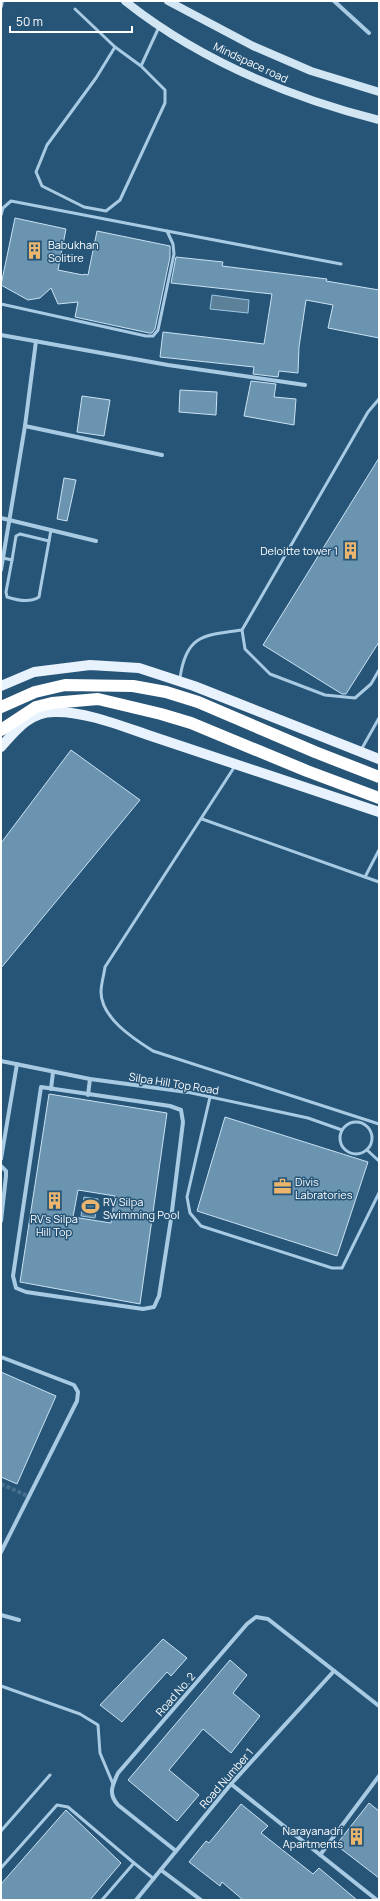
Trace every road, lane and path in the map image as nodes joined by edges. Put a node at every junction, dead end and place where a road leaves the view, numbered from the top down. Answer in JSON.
{"nodes":[{"id":1,"x":2,"y":1,"type":"edge"},
{"id":2,"x":125,"y":1,"type":"edge"},
{"id":3,"x":168,"y":1,"type":"edge"},
{"id":4,"x":334,"y":1,"type":"edge"},
{"id":5,"x":1,"y":6,"type":"edge"},
{"id":6,"x":75,"y":9,"type":"dead end"},
{"id":7,"x":160,"y":26,"type":"junction"},
{"id":8,"x":370,"y":34,"type":"dead end"},
{"id":9,"x":115,"y":47,"type":"junction"},
{"id":10,"x":141,"y":66,"type":"junction"},
{"id":11,"x":379,"y":92,"type":"edge"},
{"id":12,"x":379,"y":120,"type":"edge"},
{"id":13,"x":2,"y":208,"type":"edge"},
{"id":14,"x":1,"y":215,"type":"edge"},
{"id":15,"x":168,"y":231,"type":"junction"},
{"id":16,"x":341,"y":264,"type":"dead end"},
{"id":17,"x":1,"y":304,"type":"edge"},
{"id":18,"x":1,"y":334,"type":"edge"},
{"id":19,"x":36,"y":341,"type":"junction"},
{"id":20,"x":305,"y":385,"type":"dead end"},
{"id":21,"x":379,"y":399,"type":"edge"},
{"id":22,"x":25,"y":426,"type":"junction"},
{"id":23,"x":162,"y":455,"type":"dead end"},
{"id":24,"x":1,"y":518,"type":"edge"},
{"id":25,"x":9,"y":520,"type":"junction"},
{"id":26,"x":51,"y":530,"type":"junction"},
{"id":27,"x":49,"y":541,"type":"junction"},
{"id":28,"x":96,"y":542,"type":"dead end"},
{"id":29,"x":3,"y":558,"type":"junction"},
{"id":30,"x":12,"y":560,"type":"junction"},
{"id":31,"x":1,"y":570,"type":"edge"},
{"id":32,"x":242,"y":630,"type":"junction"},
{"id":33,"x":379,"y":670,"type":"edge"},
{"id":34,"x":179,"y":681,"type":"junction"},
{"id":35,"x":1,"y":686,"type":"edge"},
{"id":36,"x":1,"y":707,"type":"edge"},
{"id":37,"x":379,"y":718,"type":"edge"},
{"id":38,"x":1,"y":730,"type":"edge"},
{"id":39,"x":1,"y":747,"type":"edge"},
{"id":40,"x":361,"y":752,"type":"junction"},
{"id":41,"x":379,"y":759,"type":"edge"},
{"id":42,"x":236,"y":764,"type":"junction"},
{"id":43,"x":379,"y":777,"type":"edge"},
{"id":44,"x":379,"y":798,"type":"edge"},
{"id":45,"x":379,"y":812,"type":"edge"},
{"id":46,"x":202,"y":819,"type":"junction"},
{"id":47,"x":379,"y":850,"type":"edge"},
{"id":48,"x":365,"y":877,"type":"junction"},
{"id":49,"x":379,"y":882,"type":"edge"},
{"id":50,"x":1,"y":1061,"type":"edge"},
{"id":51,"x":17,"y":1064,"type":"junction"},
{"id":52,"x":54,"y":1072,"type":"junction"},
{"id":53,"x":90,"y":1079,"type":"junction"},
{"id":54,"x":51,"y":1089,"type":"junction"},
{"id":55,"x":187,"y":1092,"type":"joint"},
{"id":56,"x":88,"y":1095,"type":"junction"},
{"id":57,"x":210,"y":1097,"type":"junction"},
{"id":58,"x":379,"y":1124,"type":"edge"},
{"id":59,"x":342,"y":1130,"type":"junction"},
{"id":60,"x":367,"y":1150,"type":"junction"},
{"id":61,"x":1,"y":1159,"type":"edge"},
{"id":62,"x":379,"y":1161,"type":"edge"},
{"id":63,"x":1,"y":1166,"type":"edge"},
{"id":64,"x":379,"y":1193,"type":"edge"},
{"id":65,"x":1,"y":1221,"type":"edge"},
{"id":66,"x":1,"y":1357,"type":"edge"},
{"id":67,"x":1,"y":1552,"type":"edge"},
{"id":68,"x":1,"y":1615,"type":"edge"},
{"id":69,"x":19,"y":1620,"type":"dead end"},
{"id":70,"x":334,"y":1671,"type":"junction"},
{"id":71,"x":1,"y":1686,"type":"edge"},
{"id":72,"x":379,"y":1706,"type":"edge"},
{"id":73,"x":50,"y":1775,"type":"dead end"},
{"id":74,"x":379,"y":1776,"type":"edge"},
{"id":75,"x":113,"y":1784,"type":"junction"},
{"id":76,"x":231,"y":1784,"type":"junction"},
{"id":77,"x":1,"y":1831,"type":"edge"},
{"id":78,"x":176,"y":1852,"type":"junction"},
{"id":79,"x":320,"y":1855,"type":"junction"},
{"id":80,"x":134,"y":1863,"type":"junction"},
{"id":81,"x":1,"y":1868,"type":"edge"},
{"id":82,"x":161,"y":1870,"type":"junction"},
{"id":83,"x":154,"y":1879,"type":"junction"},
{"id":84,"x":102,"y":1900,"type":"edge"},
{"id":85,"x":136,"y":1900,"type":"edge"},
{"id":86,"x":201,"y":1900,"type":"edge"},
{"id":87,"x":377,"y":1900,"type":"edge"}],
"edges":[{"from":1,"to":5,"type":"street"},
{"from":2,"to":7,"type":"main road","name":"Mindspace road"},
{"from":3,"to":11,"type":"main road","name":"Mindspace road"},
{"from":4,"to":8,"type":"street"},
{"from":6,"to":9,"type":"lane"},
{"from":7,"to":10,"type":"lane"},
{"from":7,"to":12,"type":"main road","name":"Mindspace road"},
{"from":9,"to":10,"type":"lane"},
{"from":9,"to":10,"type":"lane"},
{"from":13,"to":14,"type":"lane"},
{"from":13,"to":15,"type":"lane"},
{"from":15,"to":16,"type":"lane"},
{"from":15,"to":17,"type":"lane"},
{"from":18,"to":19,"type":"street"},
{"from":19,"to":20,"type":"street"},
{"from":19,"to":22,"type":"street"},
{"from":21,"to":32,"type":"lane"},
{"from":22,"to":23,"type":"street"},
{"from":22,"to":25,"type":"street"},
{"from":24,"to":25,"type":"street"},
{"from":25,"to":26,"type":"street"},
{"from":25,"to":29,"type":"street"},
{"from":26,"to":27,"type":"lane"},
{"from":26,"to":28,"type":"street"},
{"from":27,"to":30,"type":"lane"},
{"from":27,"to":30,"type":"lane"},
{"from":29,"to":30,"type":"lane"},
{"from":29,"to":31,"type":"street"},
{"from":32,"to":33,"type":"lane"},
{"from":32,"to":34,"type":"lane"},
{"from":34,"to":35,"type":"main road"},
{"from":34,"to":40,"type":"main road"},
{"from":36,"to":43,"type":"highway"},
{"from":37,"to":40,"type":"lane"},
{"from":38,"to":44,"type":"highway"},
{"from":39,"to":42,"type":"main road"},
{"from":40,"to":41,"type":"main road"},
{"from":42,"to":45,"type":"main road"},
{"from":42,"to":46,"type":"lane"},
{"from":46,"to":48,"type":"lane"},
{"from":46,"to":58,"type":"lane"},
{"from":47,"to":48,"type":"lane"},
{"from":48,"to":49,"type":"lane"},
{"from":50,"to":51,"type":"street","name":"Silpa Hill Top Road"},
{"from":51,"to":52,"type":"street","name":"Silpa Hill Top Road"},
{"from":51,"to":61,"type":"street"},
{"from":52,"to":53,"type":"street","name":"Silpa Hill Top Road"},
{"from":52,"to":54,"type":"street"},
{"from":53,"to":55,"type":"street","name":"Silpa Hill Top Road"},
{"from":53,"to":56,"type":"street"},
{"from":54,"to":56,"type":"street"},
{"from":54,"to":56,"type":"street"},
{"from":55,"to":57,"type":"lane","name":"Silpa Hill Top Road"},
{"from":57,"to":59,"type":"lane","name":"Silpa Hill Top Road"},
{"from":57,"to":64,"type":"lane"},
{"from":59,"to":60,"type":"lane"},
{"from":59,"to":60,"type":"lane"},
{"from":60,"to":62,"type":"lane"},
{"from":63,"to":65,"type":"street"},
{"from":66,"to":67,"type":"street"},
{"from":68,"to":69,"type":"street"},
{"from":70,"to":72,"type":"street"},
{"from":70,"to":75,"type":"street","name":"Road No. 2"},
{"from":70,"to":76,"type":"street","name":"Road Number 1"},
{"from":71,"to":75,"type":"lane"},
{"from":73,"to":77,"type":"lane"},
{"from":74,"to":79,"type":"street"},
{"from":75,"to":78,"type":"street"},
{"from":76,"to":78,"type":"street","name":"Road Number 1"},
{"from":76,"to":79,"type":"street"},
{"from":78,"to":82,"type":"street","name":"Road Number 1"},
{"from":79,"to":87,"type":"street"},
{"from":80,"to":81,"type":"lane"},
{"from":80,"to":83,"type":"lane"},
{"from":80,"to":84,"type":"lane"},
{"from":82,"to":83,"type":"street","name":"Road Number 1"},
{"from":82,"to":86,"type":"street"},
{"from":83,"to":85,"type":"street","name":"Road Number 1"}]}
